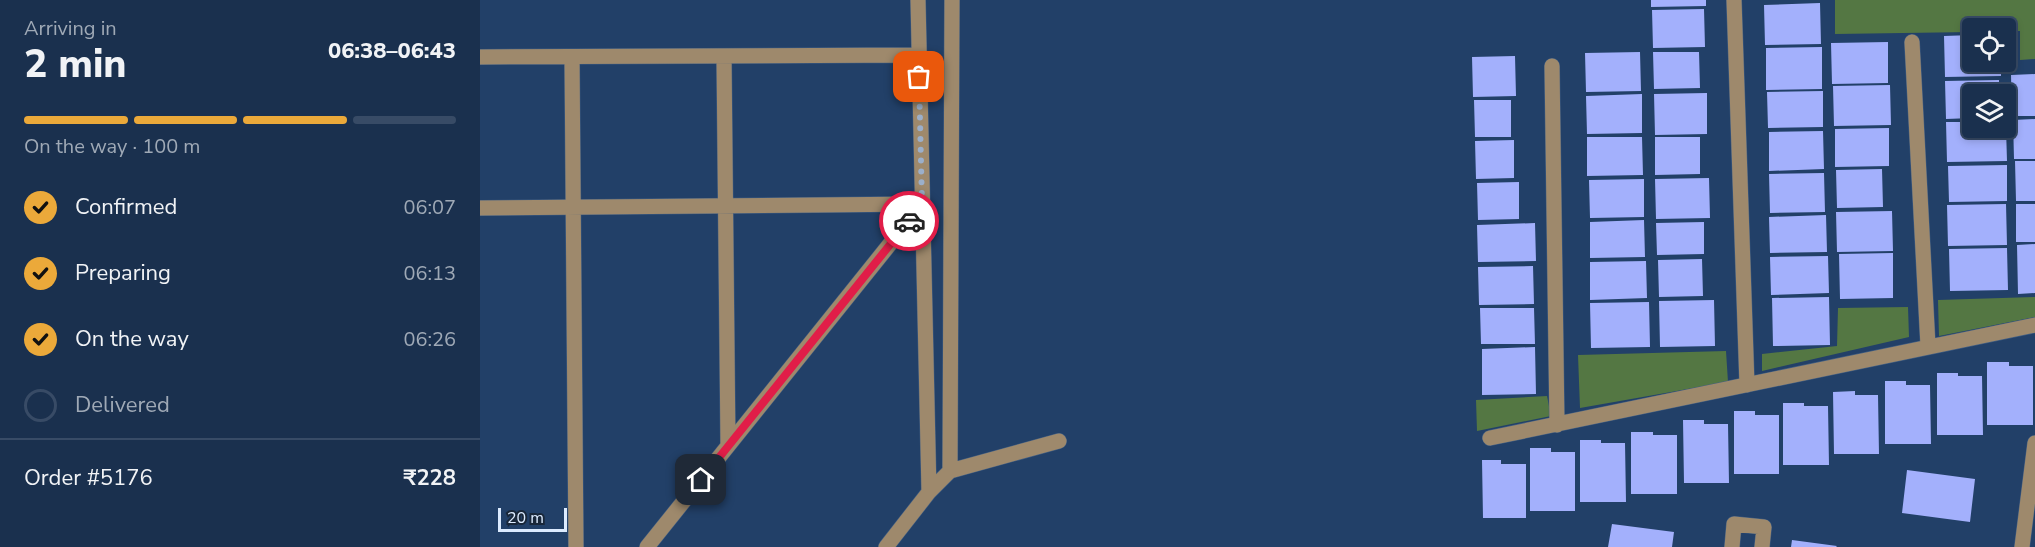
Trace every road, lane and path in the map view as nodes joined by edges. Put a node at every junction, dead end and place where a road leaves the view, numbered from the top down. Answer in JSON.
{"nodes":[{"id":1,"x":918,"y":0,"type":"edge"},
{"id":2,"x":952,"y":0,"type":"edge"},
{"id":3,"x":1734,"y":0,"type":"edge"},
{"id":4,"x":1912,"y":42,"type":"dead end"},
{"id":5,"x":724,"y":56,"type":"junction"},
{"id":6,"x":919,"y":56,"type":"junction"},
{"id":7,"x":480,"y":57,"type":"edge"},
{"id":8,"x":572,"y":57,"type":"junction"},
{"id":9,"x":1552,"y":66,"type":"dead end"},
{"id":10,"x":922,"y":204,"type":"junction"},
{"id":11,"x":726,"y":206,"type":"junction"},
{"id":12,"x":574,"y":207,"type":"junction"},
{"id":13,"x":480,"y":208,"type":"edge"},
{"id":14,"x":2035,"y":325,"type":"edge"},
{"id":15,"x":1928,"y":346,"type":"junction"},
{"id":16,"x":1747,"y":385,"type":"junction"},
{"id":17,"x":1557,"y":425,"type":"junction"},
{"id":18,"x":1490,"y":438,"type":"dead end"},
{"id":19,"x":1059,"y":441,"type":"dead end"},
{"id":20,"x":2035,"y":443,"type":"edge"},
{"id":21,"x":728,"y":446,"type":"junction"},
{"id":22,"x":950,"y":471,"type":"junction"},
{"id":23,"x":928,"y":492,"type":"junction"},
{"id":24,"x":576,"y":547,"type":"edge"},
{"id":25,"x":647,"y":547,"type":"edge"},
{"id":26,"x":886,"y":547,"type":"edge"},
{"id":27,"x":1732,"y":547,"type":"edge"},
{"id":28,"x":1762,"y":547,"type":"edge"},
{"id":29,"x":2022,"y":547,"type":"edge"}],
"edges":[{"from":1,"to":6,"type":"street"},
{"from":2,"to":22,"type":"street"},
{"from":3,"to":16,"type":"street"},
{"from":4,"to":15,"type":"street"},
{"from":5,"to":6,"type":"street"},
{"from":5,"to":8,"type":"street"},
{"from":5,"to":11,"type":"street"},
{"from":6,"to":10,"type":"street"},
{"from":7,"to":8,"type":"street"},
{"from":8,"to":12,"type":"street"},
{"from":9,"to":17,"type":"street"},
{"from":10,"to":11,"type":"street"},
{"from":10,"to":21,"type":"street"},
{"from":10,"to":23,"type":"street"},
{"from":11,"to":12,"type":"street"},
{"from":11,"to":21,"type":"street"},
{"from":12,"to":13,"type":"street"},
{"from":12,"to":24,"type":"street"},
{"from":14,"to":15,"type":"street"},
{"from":15,"to":16,"type":"street"},
{"from":16,"to":17,"type":"street"},
{"from":17,"to":18,"type":"street"},
{"from":19,"to":22,"type":"street"},
{"from":20,"to":29,"type":"street"},
{"from":21,"to":25,"type":"street"},
{"from":22,"to":23,"type":"street"},
{"from":23,"to":26,"type":"street"},
{"from":27,"to":28,"type":"street"}]}
